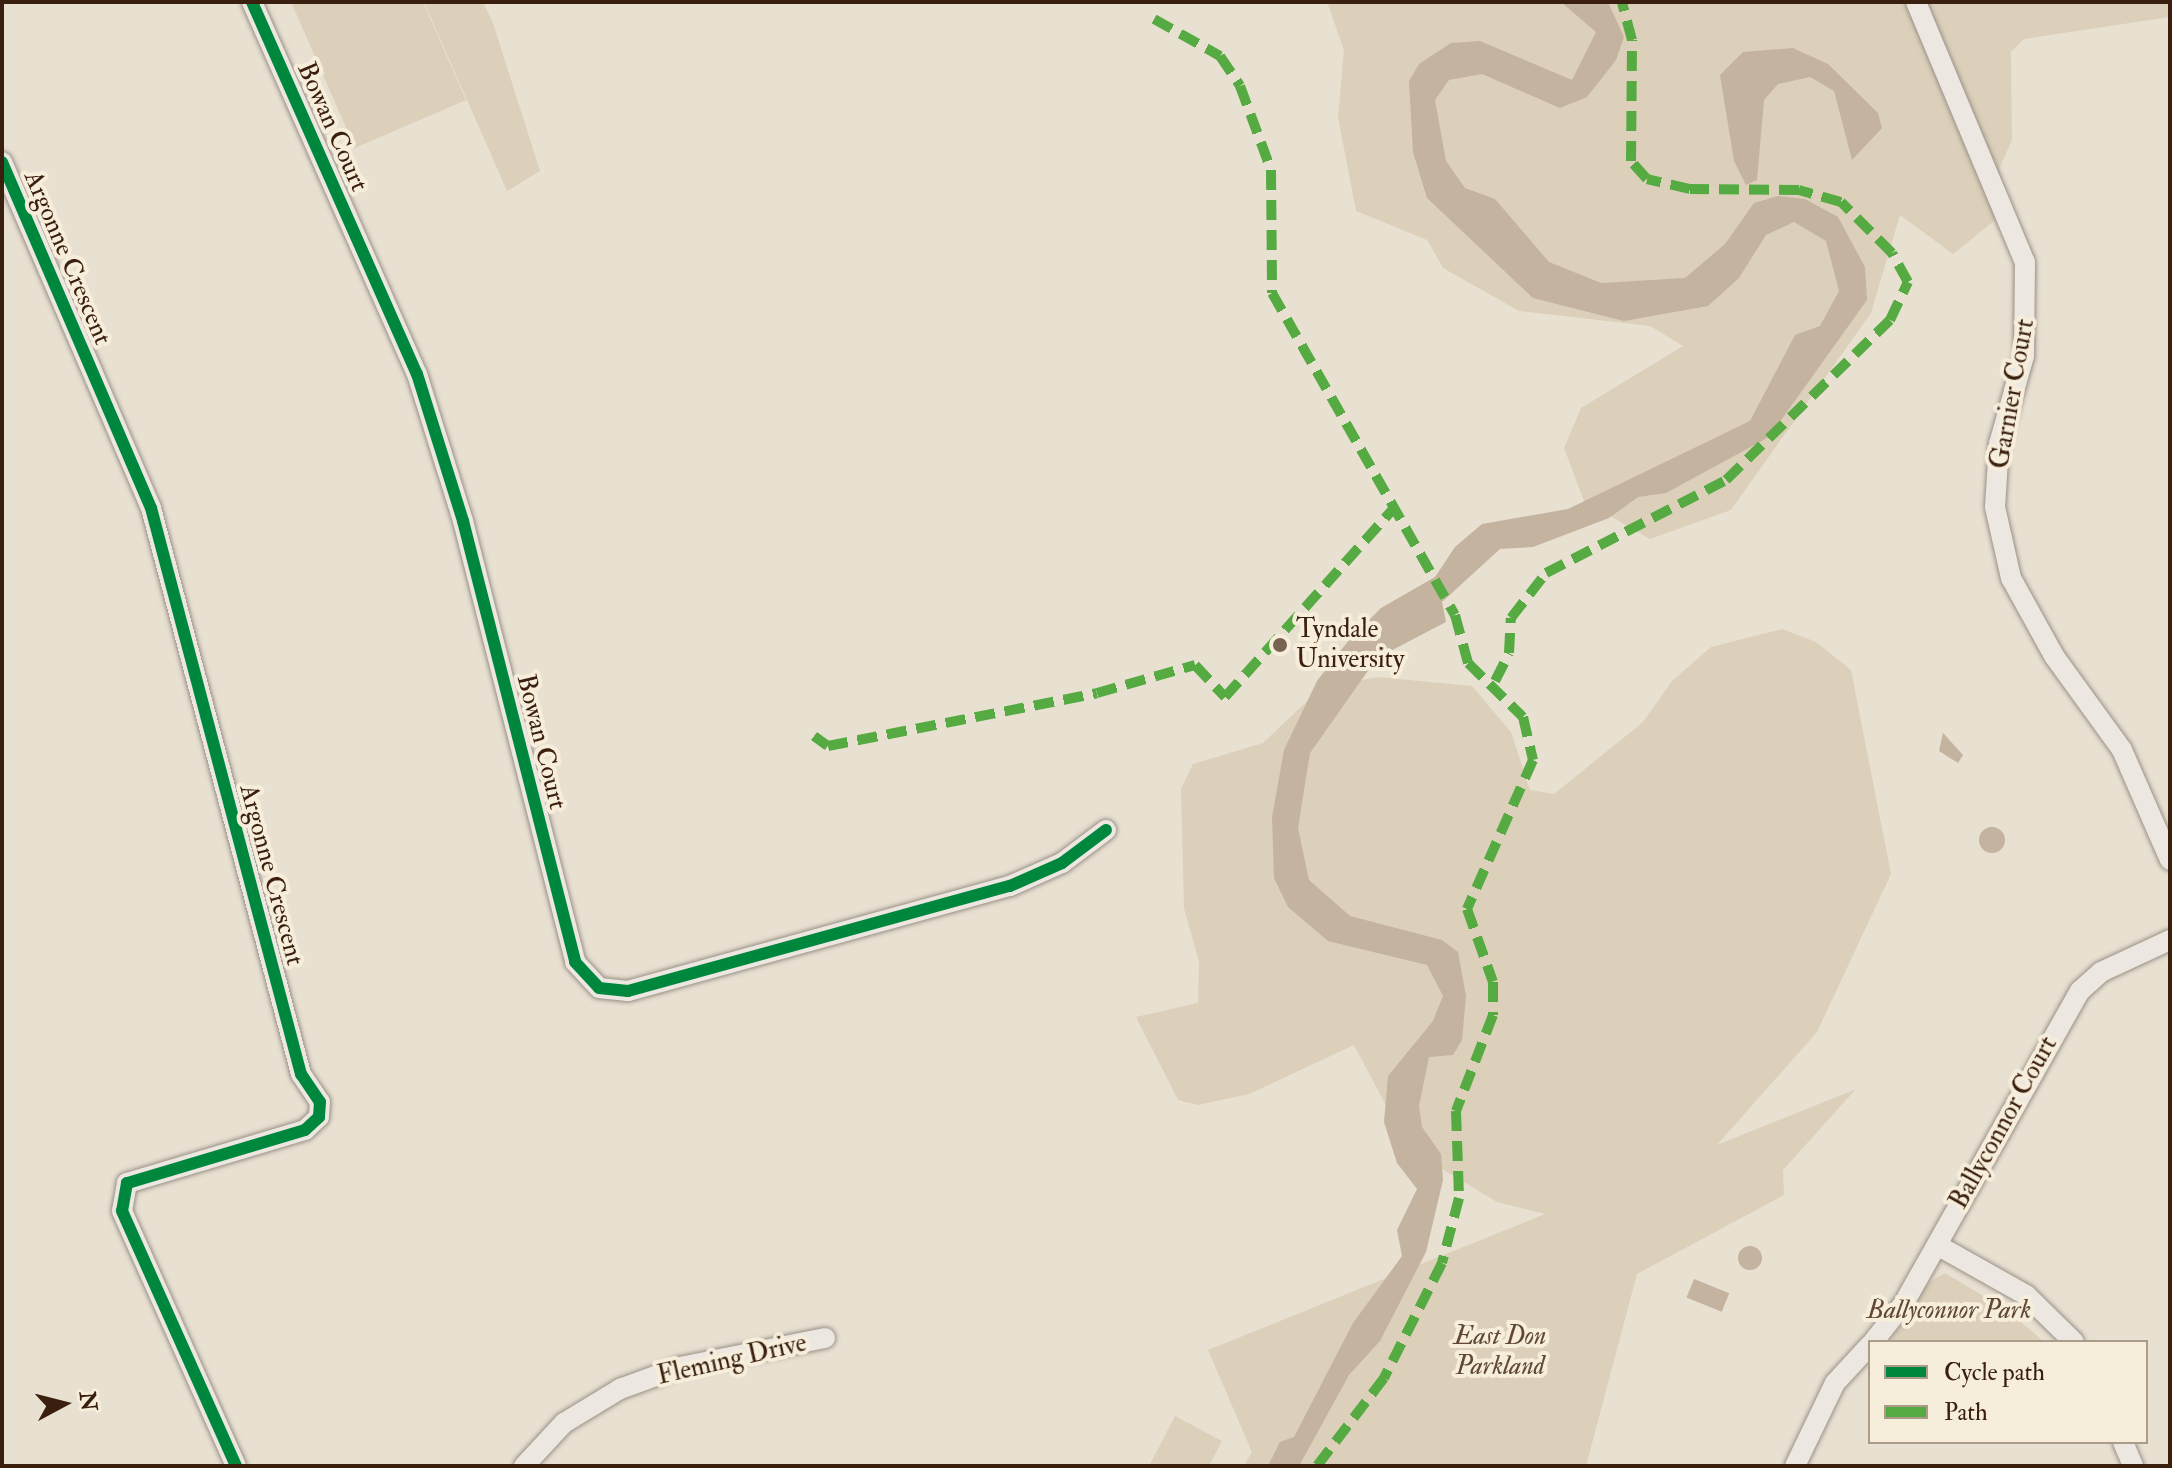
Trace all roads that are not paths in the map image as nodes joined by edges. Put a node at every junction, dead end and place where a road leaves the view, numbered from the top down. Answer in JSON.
{"nodes":[{"id":1,"x":252,"y":2,"type":"edge"},
{"id":2,"x":1916,"y":2,"type":"edge"},
{"id":3,"x":2,"y":162,"type":"edge"},
{"id":4,"x":1106,"y":830,"type":"dead end"},
{"id":5,"x":2170,"y":860,"type":"edge"},
{"id":6,"x":2170,"y":940,"type":"edge"},
{"id":7,"x":1937,"y":1245,"type":"junction"},
{"id":8,"x":825,"y":1338,"type":"dead end"},
{"id":9,"x":1873,"y":1340,"type":"edge"},
{"id":10,"x":2072,"y":1340,"type":"edge"},
{"id":11,"x":1868,"y":1346,"type":"edge"},
{"id":12,"x":2124,"y":1444,"type":"edge"},
{"id":13,"x":236,"y":1466,"type":"edge"},
{"id":14,"x":524,"y":1466,"type":"edge"},
{"id":15,"x":1795,"y":1466,"type":"edge"},
{"id":16,"x":2133,"y":1466,"type":"edge"}],
"edges":[{"from":1,"to":4,"type":"street","name":"Bowan Court"},
{"from":2,"to":5,"type":"street","name":"Garnier Court"},
{"from":3,"to":13,"type":"street","name":"Argonne Crescent"},
{"from":6,"to":7,"type":"street","name":"Ballyconnor Court"},
{"from":7,"to":9,"type":"street","name":"Ballyconnor Court"},
{"from":7,"to":10,"type":"street"},
{"from":8,"to":14,"type":"street","name":"Fleming Drive"},
{"from":11,"to":15,"type":"street","name":"Ballyconnor Court"},
{"from":12,"to":16,"type":"street"}]}
